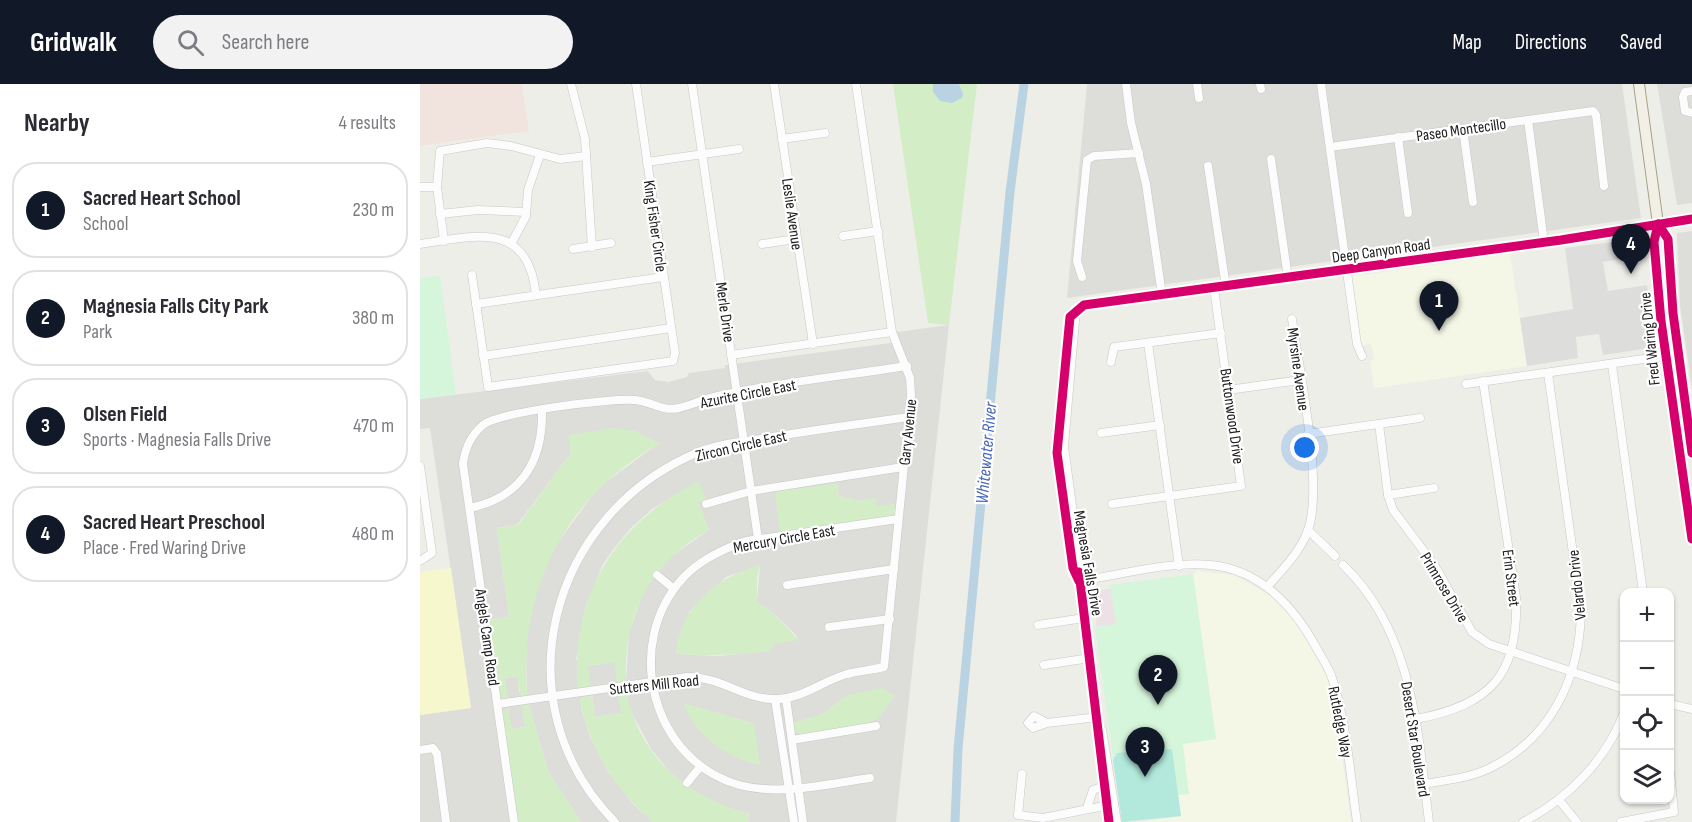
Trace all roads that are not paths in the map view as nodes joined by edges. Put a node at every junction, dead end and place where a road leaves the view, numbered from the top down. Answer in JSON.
{"nodes":[{"id":1,"x":571,"y":84,"type":"edge"},
{"id":2,"x":636,"y":84,"type":"edge"},
{"id":3,"x":692,"y":84,"type":"edge"},
{"id":4,"x":774,"y":84,"type":"edge"},
{"id":5,"x":856,"y":84,"type":"edge"},
{"id":6,"x":1126,"y":84,"type":"edge"},
{"id":7,"x":1197,"y":84,"type":"edge"},
{"id":8,"x":1321,"y":84,"type":"edge"},
{"id":9,"x":1639,"y":84,"type":"edge"},
{"id":10,"x":1692,"y":92,"type":"edge"},
{"id":11,"x":1198,"y":98,"type":"dead end"},
{"id":12,"x":1692,"y":113,"type":"edge"},
{"id":13,"x":1527,"y":120,"type":"junction"},
{"id":14,"x":1463,"y":129,"type":"junction"},
{"id":15,"x":825,"y":134,"type":"dead end"},
{"id":16,"x":1398,"y":137,"type":"junction"},
{"id":17,"x":782,"y":139,"type":"junction"},
{"id":18,"x":1330,"y":147,"type":"junction"},
{"id":19,"x":739,"y":149,"type":"dead end"},
{"id":20,"x":1139,"y":153,"type":"junction"},
{"id":21,"x":703,"y":154,"type":"junction"},
{"id":22,"x":540,"y":155,"type":"junction"},
{"id":23,"x":586,"y":156,"type":"junction"},
{"id":24,"x":1271,"y":159,"type":"dead end"},
{"id":25,"x":647,"y":162,"type":"junction"},
{"id":26,"x":1208,"y":166,"type":"dead end"},
{"id":27,"x":1604,"y":186,"type":"dead end"},
{"id":28,"x":420,"y":187,"type":"edge"},
{"id":29,"x":437,"y":187,"type":"junction"},
{"id":30,"x":1473,"y":202,"type":"dead end"},
{"id":31,"x":526,"y":212,"type":"junction"},
{"id":32,"x":1408,"y":213,"type":"dead end"},
{"id":33,"x":440,"y":214,"type":"junction"},
{"id":34,"x":1692,"y":219,"type":"edge"},
{"id":35,"x":1658,"y":224,"type":"junction"},
{"id":36,"x":878,"y":231,"type":"junction"},
{"id":37,"x":843,"y":236,"type":"dead end"},
{"id":38,"x":796,"y":239,"type":"junction"},
{"id":39,"x":444,"y":241,"type":"junction"},
{"id":40,"x":1544,"y":242,"type":"junction"},
{"id":41,"x":611,"y":243,"type":"dead end"},
{"id":42,"x":420,"y":244,"type":"edge"},
{"id":43,"x":511,"y":244,"type":"junction"},
{"id":44,"x":762,"y":244,"type":"dead end"},
{"id":45,"x":592,"y":247,"type":"junction"},
{"id":46,"x":573,"y":249,"type":"dead end"},
{"id":47,"x":1347,"y":270,"type":"junction"},
{"id":48,"x":472,"y":274,"type":"dead end"},
{"id":49,"x":663,"y":277,"type":"junction"},
{"id":50,"x":1082,"y":278,"type":"dead end"},
{"id":51,"x":1288,"y":278,"type":"junction"},
{"id":52,"x":1226,"y":287,"type":"junction"},
{"id":53,"x":1214,"y":288,"type":"junction"},
{"id":54,"x":536,"y":295,"type":"junction"},
{"id":55,"x":1162,"y":295,"type":"junction"},
{"id":56,"x":476,"y":304,"type":"junction"},
{"id":57,"x":1076,"y":310,"type":"joint"},
{"id":58,"x":1292,"y":319,"type":"dead end"},
{"id":59,"x":671,"y":328,"type":"junction"},
{"id":60,"x":892,"y":332,"type":"junction"},
{"id":61,"x":1221,"y":333,"type":"junction"},
{"id":62,"x":1148,"y":343,"type":"junction"},
{"id":63,"x":813,"y":344,"type":"junction"},
{"id":64,"x":731,"y":355,"type":"junction"},
{"id":65,"x":483,"y":356,"type":"junction"},
{"id":66,"x":1362,"y":356,"type":"dead end"},
{"id":67,"x":1665,"y":356,"type":"junction"},
{"id":68,"x":1111,"y":362,"type":"dead end"},
{"id":69,"x":1612,"y":364,"type":"junction"},
{"id":70,"x":907,"y":366,"type":"junction"},
{"id":71,"x":1548,"y":373,"type":"junction"},
{"id":72,"x":1300,"y":380,"type":"junction"},
{"id":73,"x":1484,"y":381,"type":"junction"},
{"id":74,"x":1466,"y":384,"type":"dead end"},
{"id":75,"x":1228,"y":390,"type":"junction"},
{"id":76,"x":736,"y":393,"type":"junction"},
{"id":77,"x":542,"y":411,"type":"junction"},
{"id":78,"x":909,"y":417,"type":"junction"},
{"id":79,"x":1420,"y":418,"type":"dead end"},
{"id":80,"x":1379,"y":424,"type":"junction"},
{"id":81,"x":1160,"y":425,"type":"junction"},
{"id":82,"x":1689,"y":431,"type":"junction"},
{"id":83,"x":1101,"y":434,"type":"dead end"},
{"id":84,"x":1308,"y":434,"type":"junction"},
{"id":85,"x":745,"y":441,"type":"junction"},
{"id":86,"x":465,"y":451,"type":"joint"},
{"id":87,"x":1692,"y":453,"type":"edge"},
{"id":88,"x":420,"y":466,"type":"edge"},
{"id":89,"x":903,"y":467,"type":"junction"},
{"id":90,"x":1434,"y":488,"type":"dead end"},
{"id":91,"x":751,"y":491,"type":"junction"},
{"id":92,"x":1170,"y":495,"type":"junction"},
{"id":93,"x":1388,"y":495,"type":"junction"},
{"id":94,"x":1686,"y":496,"type":"junction"},
{"id":95,"x":422,"y":499,"type":"edge"},
{"id":96,"x":706,"y":504,"type":"dead end"},
{"id":97,"x":1112,"y":504,"type":"dead end"},
{"id":98,"x":1692,"y":506,"type":"edge"},
{"id":99,"x":470,"y":508,"type":"junction"},
{"id":100,"x":898,"y":519,"type":"junction"},
{"id":101,"x":1308,"y":530,"type":"junction"},
{"id":102,"x":758,"y":539,"type":"junction"},
{"id":103,"x":1692,"y":539,"type":"edge"},
{"id":104,"x":1335,"y":556,"type":"dead end"},
{"id":105,"x":420,"y":561,"type":"edge"},
{"id":106,"x":1343,"y":565,"type":"dead end"},
{"id":107,"x":1179,"y":566,"type":"junction"},
{"id":108,"x":894,"y":569,"type":"junction"},
{"id":109,"x":657,"y":575,"type":"dead end"},
{"id":110,"x":1079,"y":581,"type":"junction"},
{"id":111,"x":787,"y":585,"type":"dead end"},
{"id":112,"x":1268,"y":586,"type":"junction"},
{"id":113,"x":1642,"y":588,"type":"edge"},
{"id":114,"x":674,"y":589,"type":"junction"},
{"id":115,"x":1084,"y":618,"type":"junction"},
{"id":116,"x":890,"y":619,"type":"junction"},
{"id":117,"x":1038,"y":624,"type":"dead end"},
{"id":118,"x":829,"y":627,"type":"dead end"},
{"id":119,"x":1513,"y":651,"type":"junction"},
{"id":120,"x":1090,"y":658,"type":"junction"},
{"id":121,"x":1044,"y":664,"type":"dead end"},
{"id":122,"x":874,"y":670,"type":"joint"},
{"id":123,"x":1574,"y":672,"type":"junction"},
{"id":124,"x":650,"y":683,"type":"junction"},
{"id":125,"x":1620,"y":688,"type":"edge"},
{"id":126,"x":553,"y":697,"type":"junction"},
{"id":127,"x":786,"y":698,"type":"junction"},
{"id":128,"x":775,"y":699,"type":"junction"},
{"id":129,"x":498,"y":704,"type":"junction"},
{"id":130,"x":1674,"y":705,"type":"edge"},
{"id":131,"x":1692,"y":710,"type":"edge"},
{"id":132,"x":1098,"y":717,"type":"junction"},
{"id":133,"x":1030,"y":719,"type":"dead end"},
{"id":134,"x":1416,"y":719,"type":"junction"},
{"id":135,"x":1620,"y":724,"type":"edge"},
{"id":136,"x":876,"y":726,"type":"dead end"},
{"id":137,"x":792,"y":740,"type":"junction"},
{"id":138,"x":420,"y":750,"type":"edge"},
{"id":139,"x":700,"y":767,"type":"junction"},
{"id":140,"x":1022,"y":774,"type":"dead end"},
{"id":141,"x":870,"y":778,"type":"dead end"},
{"id":142,"x":687,"y":783,"type":"dead end"},
{"id":143,"x":1424,"y":784,"type":"junction"},
{"id":144,"x":1108,"y":785,"type":"junction"},
{"id":145,"x":789,"y":789,"type":"junction"},
{"id":146,"x":799,"y":789,"type":"junction"},
{"id":147,"x":1559,"y":800,"type":"junction"},
{"id":148,"x":1110,"y":804,"type":"junction"},
{"id":149,"x":1673,"y":804,"type":"edge"},
{"id":150,"x":1087,"y":808,"type":"junction"},
{"id":151,"x":1043,"y":820,"type":"edge"},
{"id":152,"x":446,"y":822,"type":"edge"},
{"id":153,"x":514,"y":822,"type":"edge"},
{"id":154,"x":615,"y":822,"type":"edge"},
{"id":155,"x":794,"y":822,"type":"edge"},
{"id":156,"x":803,"y":822,"type":"edge"},
{"id":157,"x":1109,"y":822,"type":"edge"},
{"id":158,"x":1117,"y":822,"type":"edge"},
{"id":159,"x":1357,"y":822,"type":"edge"},
{"id":160,"x":1429,"y":822,"type":"edge"},
{"id":161,"x":1523,"y":822,"type":"edge"},
{"id":162,"x":1577,"y":822,"type":"edge"},
{"id":163,"x":1621,"y":822,"type":"edge"}],
"edges":[{"from":1,"to":23,"type":"street"},
{"from":2,"to":25,"type":"street","name":"King Fisher Circle"},
{"from":3,"to":21,"type":"street","name":"Merle Drive"},
{"from":4,"to":17,"type":"street","name":"Leslie Avenue"},
{"from":5,"to":36,"type":"street","name":"Gary Avenue"},
{"from":6,"to":20,"type":"street"},
{"from":7,"to":11,"type":"street"},
{"from":8,"to":18,"type":"street"},
{"from":9,"to":35,"type":"main road","name":"Fred Waring Drive"},
{"from":10,"to":12,"type":"street"},
{"from":13,"to":14,"type":"street","name":"Paseo Montecillo"},
{"from":13,"to":27,"type":"street","name":"Paseo Montecillo"},
{"from":13,"to":40,"type":"street"},
{"from":14,"to":16,"type":"street","name":"Paseo Montecillo"},
{"from":14,"to":30,"type":"street"},
{"from":15,"to":17,"type":"street"},
{"from":16,"to":18,"type":"street","name":"Paseo Montecillo"},
{"from":16,"to":32,"type":"street"},
{"from":17,"to":38,"type":"street","name":"Leslie Avenue"},
{"from":18,"to":47,"type":"street"},
{"from":19,"to":21,"type":"street"},
{"from":20,"to":50,"type":"street"},
{"from":20,"to":55,"type":"street"},
{"from":21,"to":25,"type":"street"},
{"from":21,"to":64,"type":"street","name":"Merle Drive"},
{"from":22,"to":23,"type":"street"},
{"from":22,"to":29,"type":"street"},
{"from":22,"to":31,"type":"street"},
{"from":23,"to":45,"type":"street"},
{"from":24,"to":51,"type":"street"},
{"from":25,"to":49,"type":"street","name":"King Fisher Circle"},
{"from":26,"to":52,"type":"street"},
{"from":28,"to":29,"type":"street"},
{"from":29,"to":33,"type":"street"},
{"from":31,"to":33,"type":"street"},
{"from":31,"to":43,"type":"street"},
{"from":33,"to":39,"type":"street"},
{"from":34,"to":35,"type":"street","name":"Deep Canyon Road"},
{"from":35,"to":40,"type":"street","name":"Deep Canyon Road"},
{"from":35,"to":67,"type":"main road","name":"Fred Waring Drive"},
{"from":35,"to":82,"type":"main road","name":"Fred Waring Drive"},
{"from":36,"to":37,"type":"street"},
{"from":36,"to":60,"type":"street","name":"Gary Avenue"},
{"from":38,"to":44,"type":"street"},
{"from":38,"to":63,"type":"street","name":"Leslie Avenue"},
{"from":39,"to":42,"type":"street"},
{"from":39,"to":43,"type":"street"},
{"from":40,"to":47,"type":"street","name":"Deep Canyon Road"},
{"from":41,"to":45,"type":"street"},
{"from":43,"to":54,"type":"street"},
{"from":45,"to":46,"type":"street"},
{"from":47,"to":51,"type":"street","name":"Deep Canyon Road"},
{"from":47,"to":66,"type":"street"},
{"from":48,"to":56,"type":"street"},
{"from":49,"to":54,"type":"street"},
{"from":49,"to":59,"type":"street","name":"King Fisher Circle"},
{"from":51,"to":52,"type":"street","name":"Deep Canyon Road"},
{"from":52,"to":53,"type":"street","name":"Deep Canyon Road"},
{"from":53,"to":55,"type":"street","name":"Deep Canyon Road"},
{"from":53,"to":61,"type":"street","name":"Buttonwood Drive"},
{"from":54,"to":56,"type":"street"},
{"from":55,"to":57,"type":"street","name":"Deep Canyon Road"},
{"from":56,"to":65,"type":"street"},
{"from":57,"to":110,"type":"street","name":"Magnesia Falls Drive"},
{"from":58,"to":72,"type":"street","name":"Myrsine Avenue"},
{"from":59,"to":65,"type":"street"},
{"from":59,"to":65,"type":"street","name":"King Fisher Circle"},
{"from":60,"to":63,"type":"street"},
{"from":60,"to":70,"type":"street","name":"Gary Avenue"},
{"from":61,"to":62,"type":"street"},
{"from":61,"to":75,"type":"street","name":"Buttonwood Drive"},
{"from":62,"to":68,"type":"street"},
{"from":62,"to":81,"type":"street"},
{"from":63,"to":64,"type":"street"},
{"from":64,"to":76,"type":"street","name":"Merle Drive"},
{"from":67,"to":69,"type":"street"},
{"from":67,"to":82,"type":"main road"},
{"from":67,"to":94,"type":"main road","name":"Fred Waring Drive"},
{"from":69,"to":71,"type":"street"},
{"from":69,"to":113,"type":"street"},
{"from":70,"to":76,"type":"street","name":"Azurite Circle East"},
{"from":70,"to":78,"type":"street","name":"Gary Avenue"},
{"from":71,"to":73,"type":"street"},
{"from":71,"to":123,"type":"street","name":"Velardo Drive"},
{"from":72,"to":75,"type":"street"},
{"from":72,"to":84,"type":"street","name":"Myrsine Avenue"},
{"from":73,"to":74,"type":"street"},
{"from":73,"to":119,"type":"street","name":"Erin Street"},
{"from":75,"to":92,"type":"street","name":"Buttonwood Drive"},
{"from":76,"to":77,"type":"street","name":"Azurite Circle East"},
{"from":76,"to":85,"type":"street","name":"Merle Drive"},
{"from":77,"to":86,"type":"street","name":"Azurite Circle East"},
{"from":77,"to":99,"type":"street"},
{"from":78,"to":85,"type":"street","name":"Zircon Circle East"},
{"from":78,"to":89,"type":"street","name":"Gary Avenue"},
{"from":79,"to":80,"type":"street"},
{"from":80,"to":84,"type":"street"},
{"from":80,"to":93,"type":"street","name":"Primrose Drive"},
{"from":81,"to":83,"type":"street"},
{"from":81,"to":92,"type":"street"},
{"from":82,"to":87,"type":"main road","name":"Fred Waring Drive"},
{"from":84,"to":101,"type":"street","name":"Myrsine Avenue"},
{"from":85,"to":91,"type":"street","name":"Merle Drive"},
{"from":85,"to":126,"type":"street","name":"Zircon Circle East"},
{"from":86,"to":99,"type":"street","name":"Angels Camp Road"},
{"from":88,"to":95,"type":"street"},
{"from":89,"to":91,"type":"street"},
{"from":89,"to":100,"type":"street","name":"Gary Avenue"},
{"from":90,"to":93,"type":"street"},
{"from":91,"to":96,"type":"street"},
{"from":91,"to":102,"type":"street","name":"Merle Drive"},
{"from":92,"to":97,"type":"street","name":"Buttonwood Drive"},
{"from":92,"to":107,"type":"street"},
{"from":93,"to":119,"type":"street","name":"Primrose Drive"},
{"from":94,"to":98,"type":"main road"},
{"from":94,"to":103,"type":"main road","name":"Fred Waring Drive"},
{"from":95,"to":105,"type":"street"},
{"from":99,"to":129,"type":"street","name":"Angels Camp Road"},
{"from":100,"to":102,"type":"street","name":"Mercury Circle East"},
{"from":100,"to":108,"type":"street","name":"Gary Avenue"},
{"from":101,"to":104,"type":"street"},
{"from":101,"to":112,"type":"street","name":"Myrsine Avenue"},
{"from":102,"to":114,"type":"street","name":"Mercury Circle East"},
{"from":106,"to":134,"type":"street","name":"Desert Star Boulevard"},
{"from":107,"to":110,"type":"street","name":"Rutledge Way"},
{"from":107,"to":112,"type":"street","name":"Rutledge Way"},
{"from":108,"to":111,"type":"street"},
{"from":108,"to":116,"type":"street","name":"Gary Avenue"},
{"from":109,"to":114,"type":"street"},
{"from":110,"to":115,"type":"street","name":"Magnesia Falls Drive"},
{"from":112,"to":159,"type":"street","name":"Rutledge Way"},
{"from":114,"to":124,"type":"street","name":"Mercury Circle East"},
{"from":115,"to":117,"type":"street"},
{"from":115,"to":120,"type":"street","name":"Magnesia Falls Drive"},
{"from":116,"to":118,"type":"street"},
{"from":116,"to":122,"type":"street","name":"Gary Avenue"},
{"from":119,"to":123,"type":"street","name":"Primrose Drive"},
{"from":119,"to":134,"type":"street","name":"Erin Street"},
{"from":120,"to":121,"type":"street"},
{"from":120,"to":132,"type":"street","name":"Magnesia Falls Drive"},
{"from":122,"to":127,"type":"street","name":"Sutters Mill Road"},
{"from":123,"to":125,"type":"street","name":"Primrose Drive"},
{"from":123,"to":143,"type":"street","name":"Velardo Drive"},
{"from":124,"to":126,"type":"street","name":"Sutters Mill Road"},
{"from":124,"to":128,"type":"street","name":"Sutters Mill Road"},
{"from":124,"to":139,"type":"street","name":"Mercury Circle East"},
{"from":126,"to":129,"type":"street","name":"Sutters Mill Road"},
{"from":126,"to":154,"type":"street","name":"Zircon Circle East"},
{"from":127,"to":128,"type":"street","name":"Sutters Mill Road"},
{"from":127,"to":137,"type":"street"},
{"from":128,"to":145,"type":"street"},
{"from":129,"to":153,"type":"street","name":"Angels Camp Road"},
{"from":130,"to":131,"type":"street"},
{"from":132,"to":133,"type":"street"},
{"from":132,"to":144,"type":"street","name":"Magnesia Falls Drive"},
{"from":134,"to":143,"type":"street","name":"Desert Star Boulevard"},
{"from":135,"to":147,"type":"street"},
{"from":136,"to":137,"type":"street"},
{"from":137,"to":146,"type":"street"},
{"from":138,"to":152,"type":"street"},
{"from":139,"to":142,"type":"street"},
{"from":139,"to":145,"type":"street"},
{"from":140,"to":151,"type":"street"},
{"from":141,"to":146,"type":"street"},
{"from":143,"to":160,"type":"street","name":"Desert Star Boulevard"},
{"from":144,"to":148,"type":"street","name":"Magnesia Falls Drive"},
{"from":144,"to":150,"type":"street"},
{"from":145,"to":146,"type":"street"},
{"from":145,"to":155,"type":"street"},
{"from":146,"to":156,"type":"street"},
{"from":147,"to":161,"type":"street"},
{"from":147,"to":162,"type":"street"},
{"from":148,"to":150,"type":"street"},
{"from":148,"to":157,"type":"street","name":"Magnesia Falls Drive"},
{"from":148,"to":158,"type":"street","name":"Magnesia Falls Drive"},
{"from":149,"to":163,"type":"street"},
{"from":150,"to":151,"type":"street"}]}
